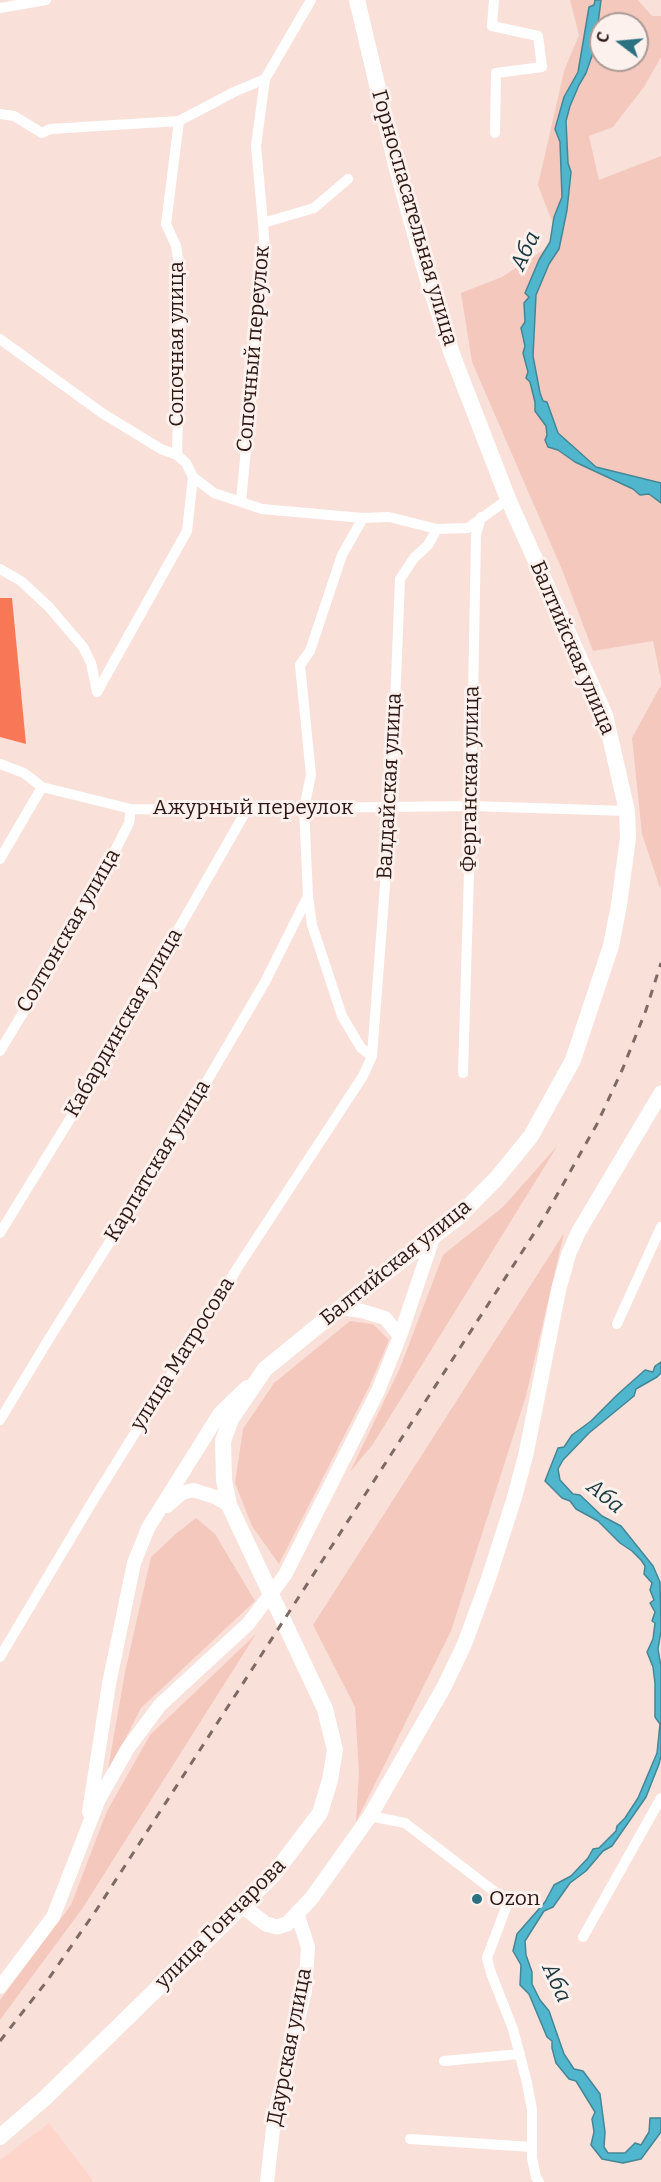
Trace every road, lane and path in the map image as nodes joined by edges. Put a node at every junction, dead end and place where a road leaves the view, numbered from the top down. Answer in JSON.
{"nodes":[{"id":1,"x":46,"y":0,"type":"edge"},
{"id":2,"x":311,"y":0,"type":"edge"},
{"id":3,"x":357,"y":0,"type":"edge"},
{"id":4,"x":494,"y":0,"type":"edge"},
{"id":5,"x":0,"y":8,"type":"edge"},
{"id":6,"x":265,"y":79,"type":"junction"},
{"id":7,"x":0,"y":114,"type":"edge"},
{"id":8,"x":179,"y":121,"type":"junction"},
{"id":9,"x":495,"y":133,"type":"dead end"},
{"id":10,"x":348,"y":180,"type":"dead end"},
{"id":11,"x":263,"y":224,"type":"junction"},
{"id":12,"x":0,"y":339,"type":"edge"},
{"id":13,"x":177,"y":454,"type":"junction"},
{"id":14,"x":194,"y":477,"type":"junction"},
{"id":15,"x":508,"y":499,"type":"junction"},
{"id":16,"x":241,"y":501,"type":"junction"},
{"id":17,"x":363,"y":518,"type":"junction"},
{"id":18,"x":481,"y":518,"type":"junction"},
{"id":19,"x":437,"y":529,"type":"junction"},
{"id":20,"x":0,"y":569,"type":"edge"},
{"id":21,"x":0,"y":764,"type":"edge"},
{"id":22,"x":42,"y":787,"type":"junction"},
{"id":23,"x":471,"y":806,"type":"junction"},
{"id":24,"x":391,"y":807,"type":"junction"},
{"id":25,"x":304,"y":808,"type":"junction"},
{"id":26,"x":131,"y":809,"type":"junction"},
{"id":27,"x":246,"y":811,"type":"junction"},
{"id":28,"x":627,"y":812,"type":"junction"},
{"id":29,"x":0,"y":859,"type":"edge"},
{"id":30,"x":308,"y":896,"type":"junction"},
{"id":31,"x":0,"y":1051,"type":"edge"},
{"id":32,"x":372,"y":1056,"type":"junction"},
{"id":33,"x":463,"y":1073,"type":"dead end"},
{"id":34,"x":661,"y":1093,"type":"edge"},
{"id":35,"x":661,"y":1227,"type":"edge"},
{"id":36,"x":0,"y":1233,"type":"edge"},
{"id":37,"x":434,"y":1235,"type":"junction"},
{"id":38,"x":340,"y":1308,"type":"junction"},
{"id":39,"x":617,"y":1324,"type":"dead end"},
{"id":40,"x":400,"y":1336,"type":"junction"},
{"id":41,"x":265,"y":1369,"type":"junction"},
{"id":42,"x":0,"y":1420,"type":"edge"},
{"id":43,"x":229,"y":1505,"type":"junction"},
{"id":44,"x":148,"y":1528,"type":"junction"},
{"id":45,"x":246,"y":1545,"type":"joint"},
{"id":46,"x":0,"y":1657,"type":"edge"},
{"id":47,"x":661,"y":1798,"type":"edge"},
{"id":48,"x":370,"y":1816,"type":"junction"},
{"id":49,"x":85,"y":1835,"type":"junction"},
{"id":50,"x":242,"y":1906,"type":"junction"},
{"id":51,"x":297,"y":1913,"type":"junction"},
{"id":52,"x":583,"y":1937,"type":"dead end"},
{"id":53,"x":0,"y":1987,"type":"edge"},
{"id":54,"x":520,"y":2054,"type":"junction"},
{"id":55,"x":444,"y":2061,"type":"dead end"},
{"id":56,"x":0,"y":2137,"type":"edge"},
{"id":57,"x":410,"y":2139,"type":"dead end"},
{"id":58,"x":532,"y":2147,"type":"junction"},
{"id":59,"x":267,"y":2182,"type":"edge"},
{"id":60,"x":540,"y":2182,"type":"edge"}],
"edges":[{"from":1,"to":5,"type":"street"},
{"from":2,"to":6,"type":"street"},
{"from":3,"to":15,"type":"main road","name":"Горноспасательная улица"},
{"from":4,"to":9,"type":"street"},
{"from":6,"to":8,"type":"street"},
{"from":6,"to":11,"type":"street"},
{"from":7,"to":8,"type":"street"},
{"from":8,"to":13,"type":"street","name":"Сопочная улица"},
{"from":10,"to":11,"type":"street","name":"Сопочный переулок"},
{"from":11,"to":16,"type":"street","name":"Сопочный переулок"},
{"from":12,"to":13,"type":"street"},
{"from":13,"to":14,"type":"street","name":"Сопочная улица"},
{"from":14,"to":16,"type":"street"},
{"from":14,"to":20,"type":"street"},
{"from":15,"to":18,"type":"street"},
{"from":15,"to":28,"type":"main road","name":"Балтийская улица"},
{"from":16,"to":17,"type":"street"},
{"from":17,"to":19,"type":"street"},
{"from":17,"to":25,"type":"street","name":"Карпатская улица"},
{"from":18,"to":19,"type":"street"},
{"from":18,"to":23,"type":"street","name":"Ферганская улица"},
{"from":19,"to":24,"type":"street","name":"Валдайская улица"},
{"from":21,"to":22,"type":"street","name":"Ажурный переулок"},
{"from":22,"to":26,"type":"street","name":"Ажурный переулок"},
{"from":22,"to":29,"type":"street"},
{"from":23,"to":24,"type":"street","name":"Ажурный переулок"},
{"from":23,"to":28,"type":"street","name":"Ажурный переулок"},
{"from":23,"to":33,"type":"street","name":"Ферганская улица"},
{"from":24,"to":25,"type":"street","name":"Ажурный переулок"},
{"from":24,"to":32,"type":"street","name":"Валдайская улица"},
{"from":25,"to":27,"type":"street","name":"Ажурный переулок"},
{"from":25,"to":30,"type":"street","name":"Карпатская улица"},
{"from":26,"to":27,"type":"street","name":"Ажурный переулок"},
{"from":26,"to":31,"type":"street","name":"Солтонская улица"},
{"from":27,"to":36,"type":"street","name":"Кабардинская улица"},
{"from":28,"to":37,"type":"main road","name":"Балтийская улица"},
{"from":30,"to":32,"type":"street","name":"Карпатская улица"},
{"from":30,"to":42,"type":"street","name":"Карпатская улица"},
{"from":32,"to":46,"type":"street","name":"улица Матросова"},
{"from":34,"to":48,"type":"main road"},
{"from":35,"to":39,"type":"street"},
{"from":37,"to":38,"type":"main road","name":"Балтийская улица"},
{"from":37,"to":40,"type":"street"},
{"from":38,"to":40,"type":"street"},
{"from":38,"to":41,"type":"main road","name":"Балтийская улица"},
{"from":40,"to":49,"type":"street"},
{"from":41,"to":43,"type":"main road","name":"Балтийская улица"},
{"from":41,"to":44,"type":"street"},
{"from":43,"to":44,"type":"street"},
{"from":43,"to":45,"type":"main road","name":"Балтийская улица"},
{"from":44,"to":49,"type":"street"},
{"from":45,"to":50,"type":"main road","name":"улица Гончарова"},
{"from":47,"to":52,"type":"street"},
{"from":48,"to":51,"type":"main road"},
{"from":48,"to":54,"type":"street"},
{"from":49,"to":53,"type":"street"},
{"from":50,"to":51,"type":"main road"},
{"from":50,"to":56,"type":"main road","name":"улица Гончарова"},
{"from":51,"to":59,"type":"street","name":"Даурская улица"},
{"from":54,"to":55,"type":"street"},
{"from":54,"to":58,"type":"street"},
{"from":57,"to":58,"type":"street"},
{"from":58,"to":60,"type":"street"}]}
